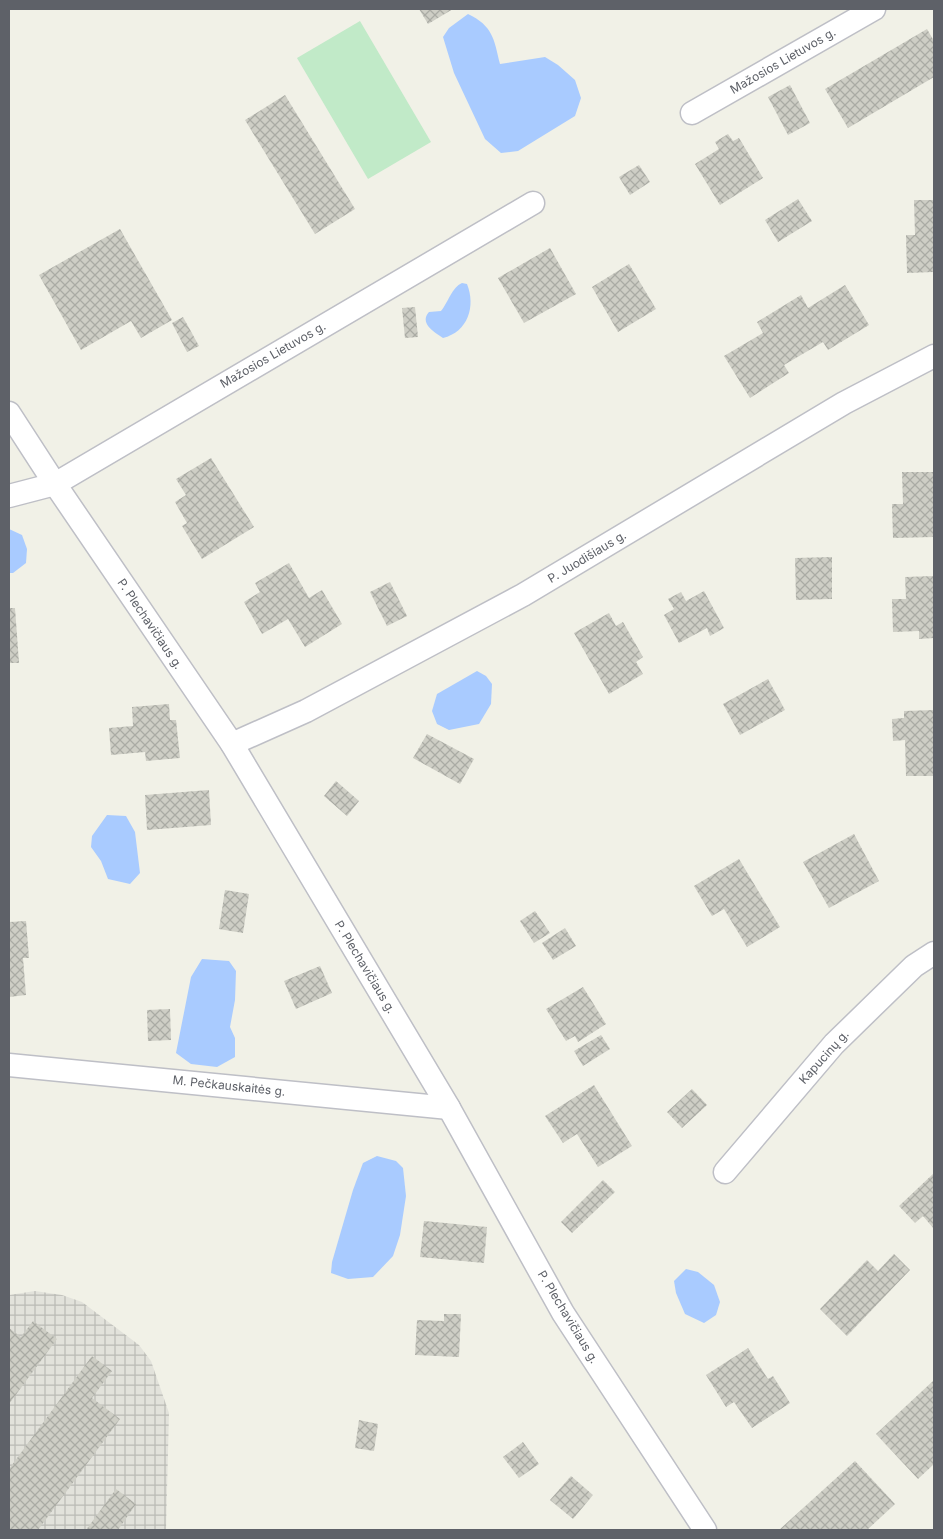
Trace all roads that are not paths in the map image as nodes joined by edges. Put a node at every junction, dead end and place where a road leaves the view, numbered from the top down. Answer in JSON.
{"nodes":[{"id":1,"x":874,"y":9,"type":"edge"},
{"id":2,"x":692,"y":113,"type":"dead end"},
{"id":3,"x":533,"y":203,"type":"dead end"},
{"id":4,"x":934,"y":356,"type":"edge"},
{"id":5,"x":9,"y":413,"type":"edge"},
{"id":6,"x":55,"y":484,"type":"junction"},
{"id":7,"x":9,"y":496,"type":"edge"},
{"id":8,"x":232,"y":744,"type":"junction"},
{"id":9,"x":934,"y":953,"type":"edge"},
{"id":10,"x":9,"y":1065,"type":"edge"},
{"id":11,"x":449,"y":1108,"type":"junction"},
{"id":12,"x":726,"y":1172,"type":"dead end"},
{"id":13,"x":705,"y":1530,"type":"edge"}],
"edges":[{"from":1,"to":2,"type":"street","name":"Mažosios Lietuvos g."},
{"from":3,"to":6,"type":"street","name":"Mažosios Lietuvos g."},
{"from":4,"to":8,"type":"street","name":"P. Juodišiaus g."},
{"from":5,"to":6,"type":"street","name":"P. Plechavičiaus g."},
{"from":6,"to":7,"type":"street","name":"Mažosios Lietuvos g."},
{"from":6,"to":8,"type":"street","name":"P. Plechavičiaus g."},
{"from":8,"to":11,"type":"street","name":"P. Plechavičiaus g."},
{"from":9,"to":12,"type":"street","name":"Kapucinų g."},
{"from":10,"to":11,"type":"street","name":"M. Pečkauskaitės g."},
{"from":11,"to":13,"type":"street","name":"P. Plechavičiaus g."}]}
